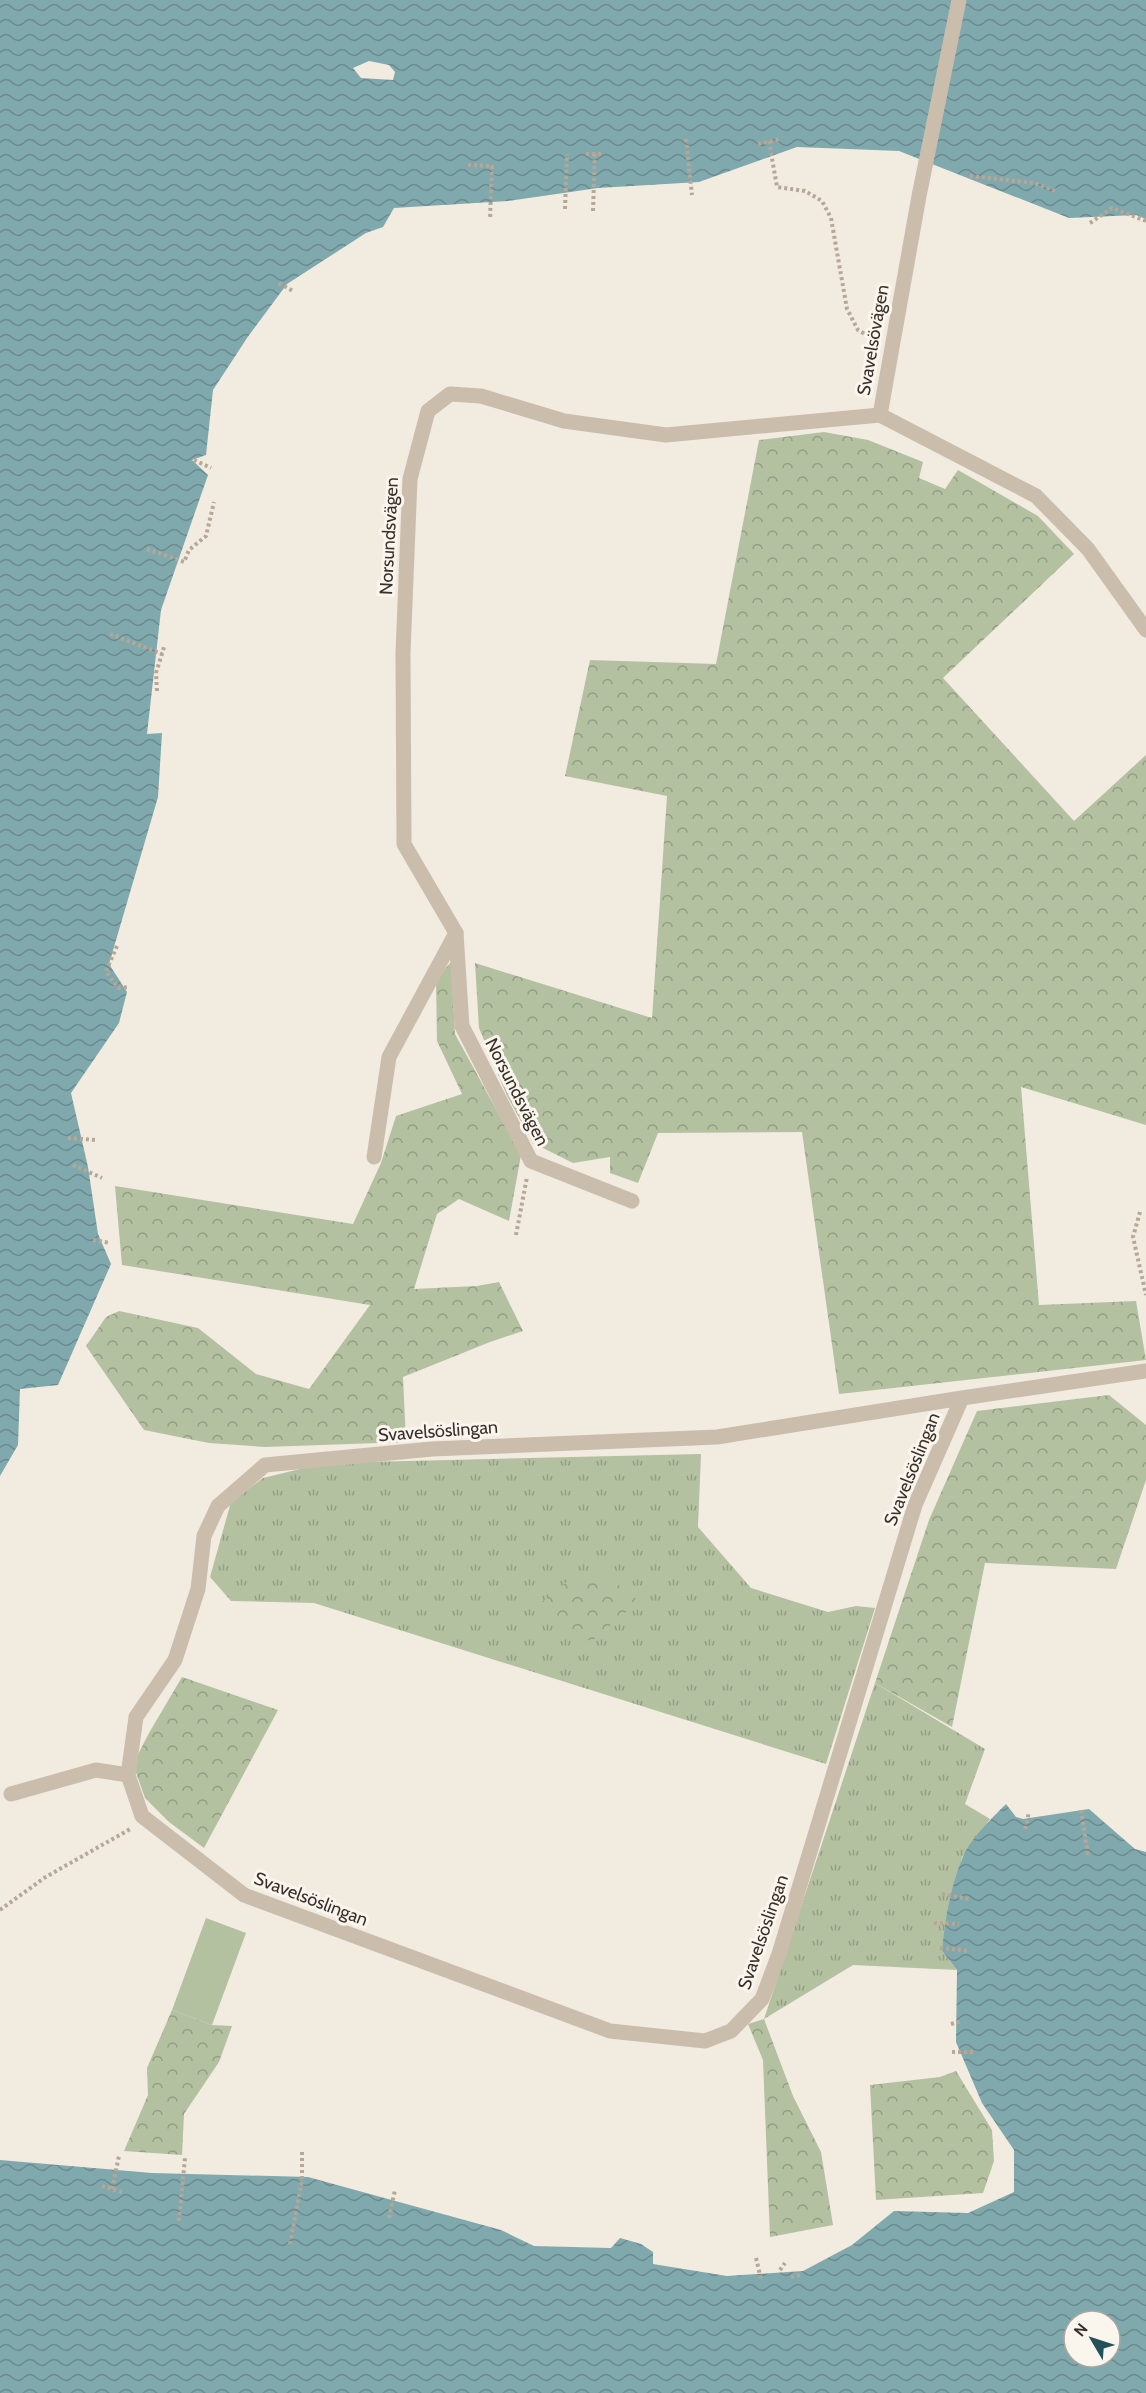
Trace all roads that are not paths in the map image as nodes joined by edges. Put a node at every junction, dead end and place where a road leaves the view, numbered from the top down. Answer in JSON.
{"nodes":[{"id":1,"x":959,"y":0,"type":"edge"},
{"id":2,"x":880,"y":415,"type":"junction"},
{"id":3,"x":1146,"y":630,"type":"edge"},
{"id":4,"x":456,"y":933,"type":"junction"},
{"id":5,"x":374,"y":1156,"type":"dead end"},
{"id":6,"x":632,"y":1201,"type":"dead end"},
{"id":7,"x":1146,"y":1371,"type":"edge"},
{"id":8,"x":962,"y":1398,"type":"junction"},
{"id":9,"x":128,"y":1776,"type":"junction"},
{"id":10,"x":11,"y":1794,"type":"dead end"}],
"edges":[{"from":1,"to":2,"type":"street","name":"Svavelsövägen"},
{"from":2,"to":3,"type":"street","name":"Svavelsövägen"},
{"from":2,"to":4,"type":"street","name":"Norsundsvägen"},
{"from":4,"to":5,"type":"street"},
{"from":4,"to":6,"type":"street","name":"Norsundsvägen"},
{"from":7,"to":8,"type":"street","name":"Svavelsöslingan"},
{"from":8,"to":9,"type":"street","name":"Svavelsöslingan"},
{"from":8,"to":9,"type":"street","name":"Svavelsöslingan"},
{"from":9,"to":10,"type":"street"}]}
